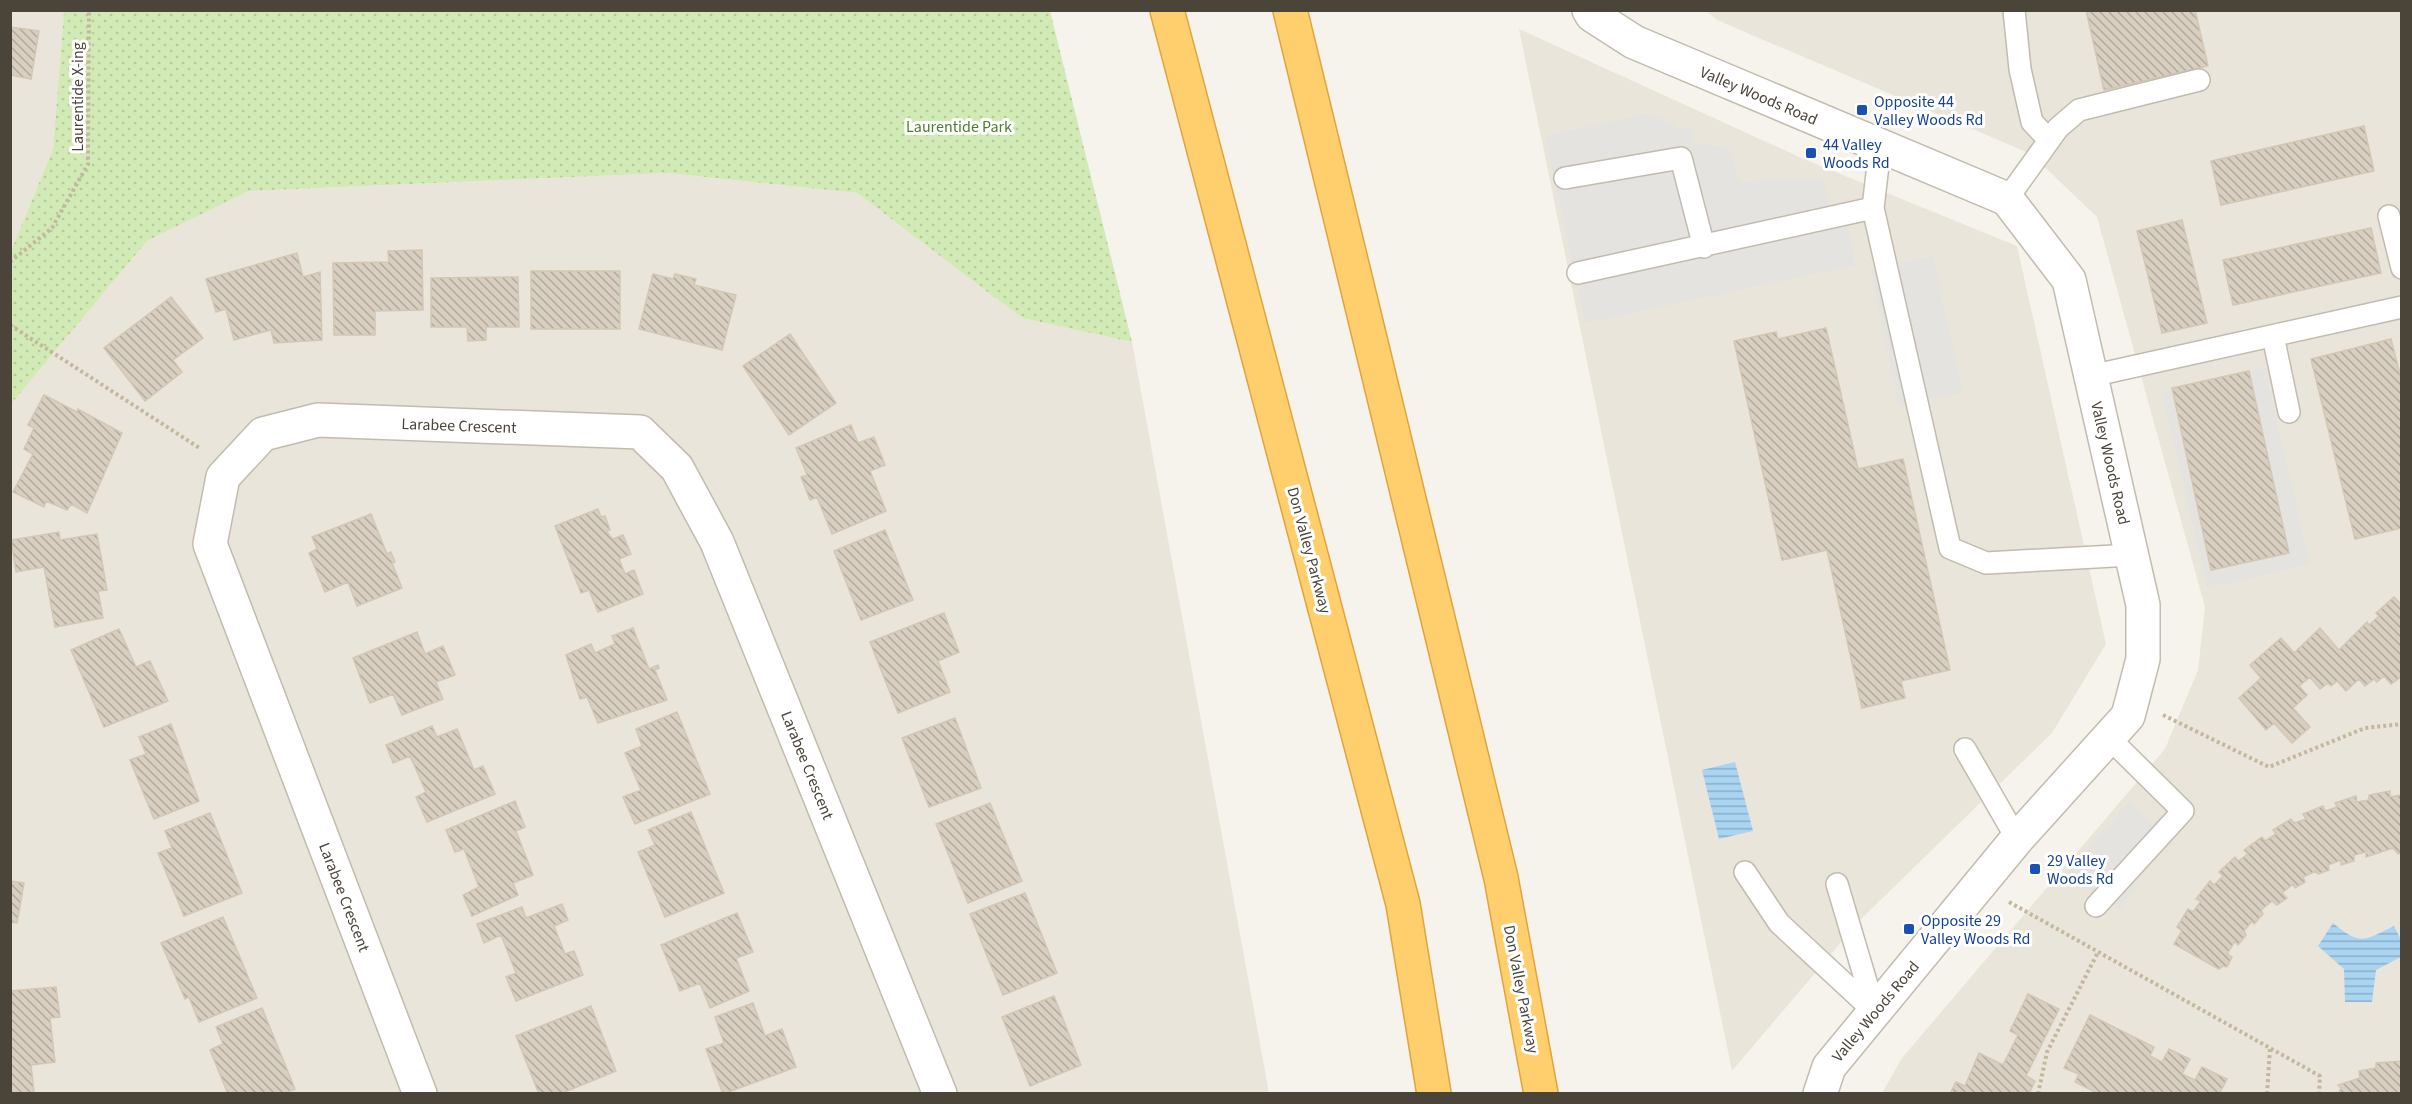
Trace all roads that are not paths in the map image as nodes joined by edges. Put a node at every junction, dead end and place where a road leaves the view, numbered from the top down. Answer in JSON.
{"nodes":[{"id":1,"x":1167,"y":10,"type":"edge"},
{"id":2,"x":1290,"y":10,"type":"edge"},
{"id":3,"x":1590,"y":10,"type":"edge"},
{"id":4,"x":2013,"y":10,"type":"edge"},
{"id":5,"x":2199,"y":80,"type":"dead end"},
{"id":6,"x":2049,"y":140,"type":"junction"},
{"id":7,"x":1880,"y":148,"type":"junction"},
{"id":8,"x":1565,"y":178,"type":"dead end"},
{"id":9,"x":2007,"y":199,"type":"junction"},
{"id":10,"x":1873,"y":208,"type":"junction"},
{"id":11,"x":2389,"y":216,"type":"dead end"},
{"id":12,"x":1704,"y":247,"type":"junction"},
{"id":13,"x":2402,"y":268,"type":"edge"},
{"id":14,"x":1578,"y":273,"type":"dead end"},
{"id":15,"x":2402,"y":307,"type":"edge"},
{"id":16,"x":2273,"y":336,"type":"junction"},
{"id":17,"x":2091,"y":376,"type":"junction"},
{"id":18,"x":2289,"y":412,"type":"dead end"},
{"id":19,"x":2132,"y":555,"type":"junction"},
{"id":20,"x":2109,"y":738,"type":"junction"},
{"id":21,"x":1965,"y":749,"type":"dead end"},
{"id":22,"x":2017,"y":839,"type":"junction"},
{"id":23,"x":1745,"y":872,"type":"dead end"},
{"id":24,"x":1837,"y":884,"type":"dead end"},
{"id":25,"x":2096,"y":906,"type":"dead end"},
{"id":26,"x":1875,"y":1012,"type":"junction"},
{"id":27,"x":420,"y":1094,"type":"edge"},
{"id":28,"x":940,"y":1094,"type":"edge"},
{"id":29,"x":1434,"y":1094,"type":"edge"},
{"id":30,"x":1541,"y":1094,"type":"edge"},
{"id":31,"x":1820,"y":1094,"type":"edge"}],
"edges":[{"from":1,"to":29,"type":"highway","name":"Don Valley Parkway"},
{"from":2,"to":30,"type":"highway","name":"Don Valley Parkway"},
{"from":3,"to":7,"type":"street","name":"Valley Woods Road"},
{"from":4,"to":6,"type":"lane"},
{"from":5,"to":6,"type":"lane"},
{"from":6,"to":9,"type":"lane"},
{"from":7,"to":9,"type":"street","name":"Valley Woods Road"},
{"from":7,"to":10,"type":"lane"},
{"from":8,"to":12,"type":"lane"},
{"from":9,"to":17,"type":"street","name":"Valley Woods Road"},
{"from":10,"to":12,"type":"lane"},
{"from":10,"to":19,"type":"lane"},
{"from":11,"to":13,"type":"lane"},
{"from":12,"to":14,"type":"lane"},
{"from":15,"to":16,"type":"lane"},
{"from":16,"to":17,"type":"lane"},
{"from":16,"to":18,"type":"lane"},
{"from":17,"to":19,"type":"street","name":"Valley Woods Road"},
{"from":19,"to":20,"type":"street","name":"Valley Woods Road"},
{"from":20,"to":22,"type":"street","name":"Valley Woods Road"},
{"from":20,"to":25,"type":"lane"},
{"from":21,"to":22,"type":"lane"},
{"from":22,"to":26,"type":"street","name":"Valley Woods Road"},
{"from":23,"to":26,"type":"lane"},
{"from":24,"to":26,"type":"lane"},
{"from":26,"to":31,"type":"street","name":"Valley Woods Road"},
{"from":27,"to":28,"type":"street","name":"Larabee Crescent"}]}
